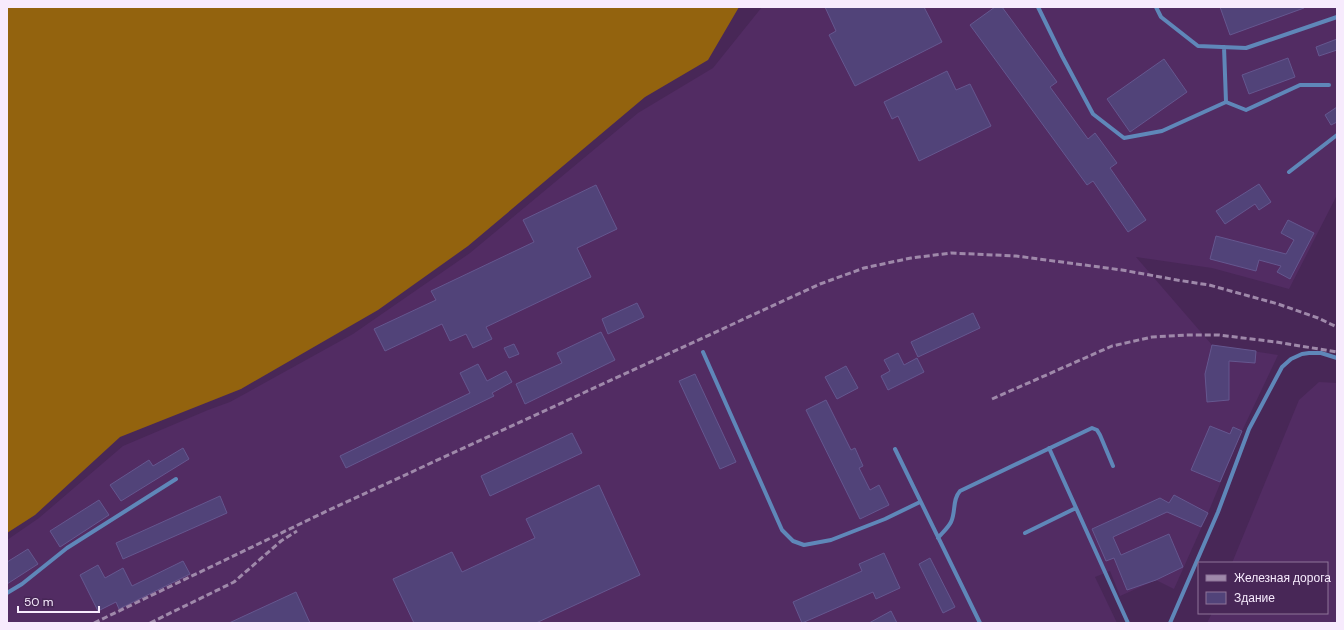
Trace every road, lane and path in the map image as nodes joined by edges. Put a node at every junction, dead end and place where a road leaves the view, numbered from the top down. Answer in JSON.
{"nodes":[{"id":1,"x":1038,"y":7,"type":"edge"},
{"id":2,"x":1156,"y":7,"type":"edge"},
{"id":3,"x":1337,"y":17,"type":"edge"},
{"id":4,"x":1224,"y":47,"type":"junction"},
{"id":5,"x":1329,"y":85,"type":"dead end"},
{"id":6,"x":1226,"y":102,"type":"junction"},
{"id":7,"x":1337,"y":135,"type":"edge"},
{"id":8,"x":1289,"y":172,"type":"dead end"},
{"id":9,"x":703,"y":352,"type":"dead end"},
{"id":10,"x":1337,"y":358,"type":"edge"},
{"id":11,"x":1049,"y":448,"type":"junction"},
{"id":12,"x":895,"y":449,"type":"dead end"},
{"id":13,"x":1113,"y":466,"type":"dead end"},
{"id":14,"x":176,"y":479,"type":"dead end"},
{"id":15,"x":920,"y":502,"type":"junction"},
{"id":16,"x":1076,"y":508,"type":"junction"},
{"id":17,"x":1025,"y":533,"type":"dead end"},
{"id":18,"x":938,"y":538,"type":"junction"},
{"id":19,"x":7,"y":593,"type":"edge"},
{"id":20,"x":980,"y":623,"type":"edge"},
{"id":21,"x":1128,"y":623,"type":"edge"},
{"id":22,"x":1170,"y":623,"type":"edge"}],
"edges":[{"from":1,"to":6,"type":"lane"},
{"from":2,"to":4,"type":"lane"},
{"from":3,"to":4,"type":"lane"},
{"from":4,"to":6,"type":"lane"},
{"from":5,"to":6,"type":"lane"},
{"from":7,"to":8,"type":"lane"},
{"from":9,"to":15,"type":"lane"},
{"from":10,"to":22,"type":"lane"},
{"from":11,"to":13,"type":"lane"},
{"from":11,"to":16,"type":"lane"},
{"from":11,"to":18,"type":"lane"},
{"from":12,"to":15,"type":"lane"},
{"from":14,"to":19,"type":"lane"},
{"from":15,"to":18,"type":"lane"},
{"from":16,"to":17,"type":"lane"},
{"from":16,"to":21,"type":"lane"},
{"from":18,"to":20,"type":"lane"}]}
